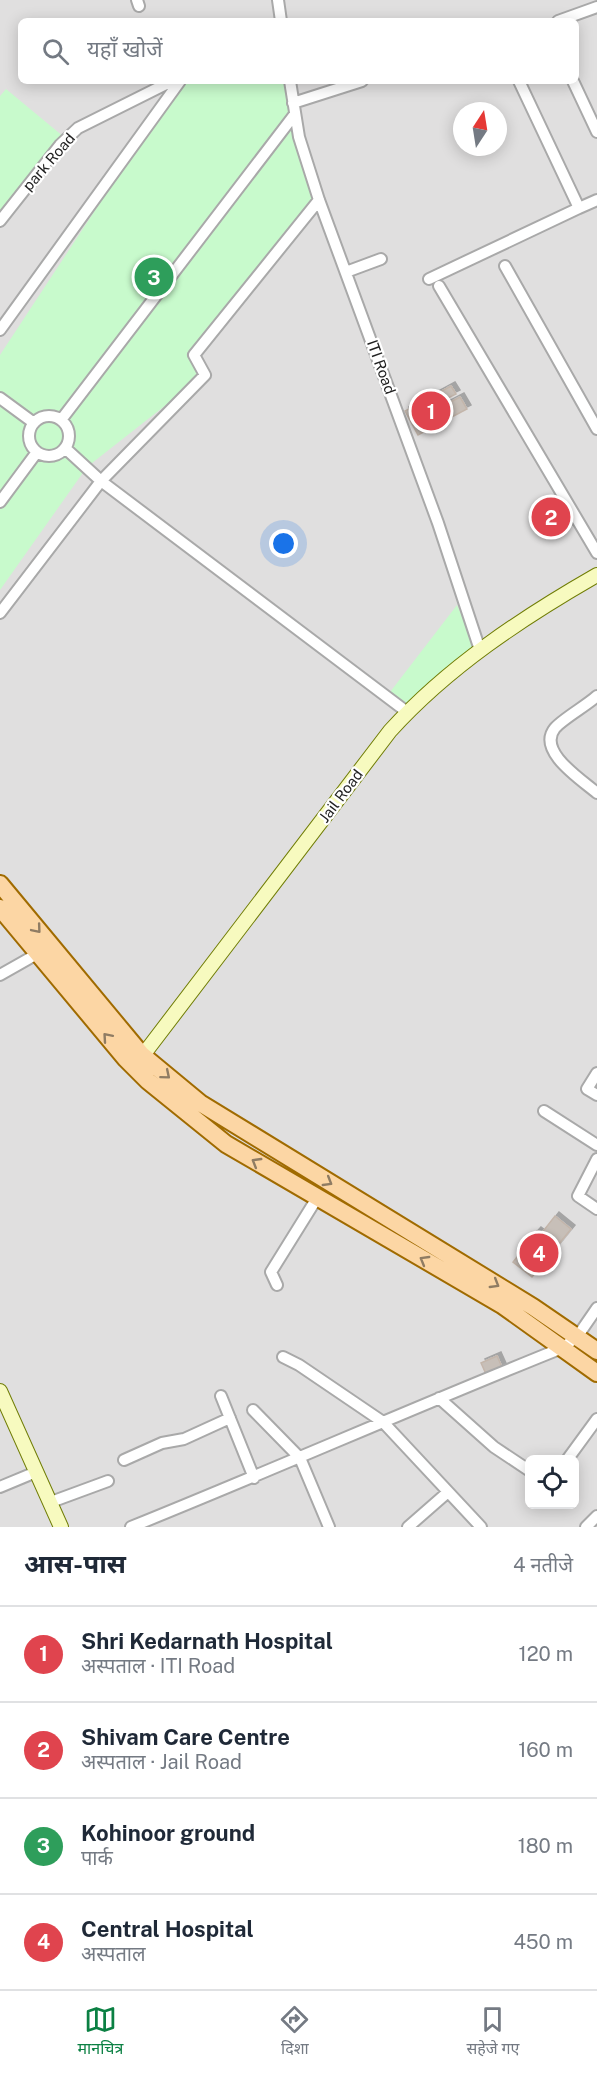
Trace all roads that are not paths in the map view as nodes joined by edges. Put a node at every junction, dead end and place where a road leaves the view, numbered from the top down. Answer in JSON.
{"nodes":[{"id":1,"x":278,"y":0,"type":"edge"},
{"id":2,"x":597,"y":6,"type":"edge"},
{"id":3,"x":281,"y":18,"type":"edge"},
{"id":4,"x":566,"y":18,"type":"edge"},
{"id":5,"x":166,"y":84,"type":"edge"},
{"id":6,"x":178,"y":84,"type":"edge"},
{"id":7,"x":290,"y":84,"type":"edge"},
{"id":8,"x":352,"y":84,"type":"edge"},
{"id":9,"x":520,"y":84,"type":"edge"},
{"id":10,"x":574,"y":84,"type":"edge"},
{"id":11,"x":293,"y":102,"type":"junction"},
{"id":12,"x":295,"y":114,"type":"junction"},
{"id":13,"x":597,"y":132,"type":"edge"},
{"id":14,"x":320,"y":200,"type":"junction"},
{"id":15,"x":597,"y":200,"type":"edge"},
{"id":16,"x":579,"y":208,"type":"junction"},
{"id":17,"x":0,"y":221,"type":"edge"},
{"id":18,"x":381,"y":259,"type":"dead end"},
{"id":19,"x":505,"y":266,"type":"dead end"},
{"id":20,"x":346,"y":272,"type":"junction"},
{"id":21,"x":429,"y":279,"type":"dead end"},
{"id":22,"x":439,"y":286,"type":"dead end"},
{"id":23,"x":0,"y":330,"type":"edge"},
{"id":24,"x":0,"y":398,"type":"edge"},
{"id":25,"x":61,"y":420,"type":"junction"},
{"id":26,"x":34,"y":423,"type":"junction"},
{"id":27,"x":597,"y":429,"type":"edge"},
{"id":28,"x":65,"y":448,"type":"junction"},
{"id":29,"x":37,"y":452,"type":"junction"},
{"id":30,"x":101,"y":481,"type":"junction"},
{"id":31,"x":0,"y":502,"type":"edge"},
{"id":32,"x":597,"y":553,"type":"edge"},
{"id":33,"x":593,"y":576,"type":"edge"},
{"id":34,"x":0,"y":613,"type":"edge"},
{"id":35,"x":480,"y":650,"type":"junction"},
{"id":36,"x":597,"y":696,"type":"edge"},
{"id":37,"x":407,"y":712,"type":"junction"},
{"id":38,"x":597,"y":793,"type":"edge"},
{"id":39,"x":0,"y":884,"type":"edge"},
{"id":40,"x":0,"y":908,"type":"edge"},
{"id":41,"x":38,"y":954,"type":"junction"},
{"id":42,"x":0,"y":975,"type":"edge"},
{"id":43,"x":138,"y":1061,"type":"junction"},
{"id":44,"x":597,"y":1073,"type":"edge"},
{"id":45,"x":597,"y":1095,"type":"edge"},
{"id":46,"x":544,"y":1111,"type":"dead end"},
{"id":47,"x":597,"y":1145,"type":"edge"},
{"id":48,"x":597,"y":1159,"type":"edge"},
{"id":49,"x":317,"y":1198,"type":"junction"},
{"id":50,"x":597,"y":1209,"type":"edge"},
{"id":51,"x":277,"y":1285,"type":"dead end"},
{"id":52,"x":597,"y":1308,"type":"edge"},
{"id":53,"x":578,"y":1337,"type":"junction"},
{"id":54,"x":562,"y":1348,"type":"junction"},
{"id":55,"x":597,"y":1352,"type":"edge"},
{"id":56,"x":283,"y":1357,"type":"dead end"},
{"id":57,"x":597,"y":1373,"type":"edge"},
{"id":58,"x":0,"y":1391,"type":"edge"},
{"id":59,"x":221,"y":1396,"type":"dead end"},
{"id":60,"x":439,"y":1398,"type":"junction"},
{"id":61,"x":253,"y":1410,"type":"dead end"},
{"id":62,"x":230,"y":1418,"type":"junction"},
{"id":63,"x":597,"y":1419,"type":"edge"},
{"id":64,"x":382,"y":1422,"type":"junction"},
{"id":65,"x":571,"y":1455,"type":"edge"},
{"id":66,"x":300,"y":1458,"type":"junction"},
{"id":67,"x":124,"y":1460,"type":"dead end"},
{"id":68,"x":525,"y":1468,"type":"edge"},
{"id":69,"x":36,"y":1472,"type":"junction"},
{"id":70,"x":254,"y":1478,"type":"junction"},
{"id":71,"x":108,"y":1481,"type":"dead end"},
{"id":72,"x":0,"y":1487,"type":"edge"},
{"id":73,"x":448,"y":1492,"type":"junction"},
{"id":74,"x":51,"y":1502,"type":"junction"},
{"id":75,"x":61,"y":1527,"type":"edge"},
{"id":76,"x":131,"y":1527,"type":"edge"},
{"id":77,"x":329,"y":1527,"type":"edge"},
{"id":78,"x":408,"y":1527,"type":"edge"},
{"id":79,"x":481,"y":1527,"type":"edge"}],
"edges":[{"from":1,"to":3,"type":"street"},
{"from":2,"to":4,"type":"street"},
{"from":5,"to":17,"type":"street","name":"park Road"},
{"from":6,"to":23,"type":"street"},
{"from":7,"to":11,"type":"street","name":"ITI Road"},
{"from":8,"to":11,"type":"street"},
{"from":9,"to":16,"type":"street"},
{"from":10,"to":13,"type":"street"},
{"from":11,"to":12,"type":"street","name":"ITI Road"},
{"from":12,"to":14,"type":"street","name":"ITI Road"},
{"from":12,"to":25,"type":"street"},
{"from":14,"to":20,"type":"street","name":"ITI Road"},
{"from":14,"to":30,"type":"street"},
{"from":15,"to":16,"type":"street"},
{"from":16,"to":21,"type":"street"},
{"from":18,"to":20,"type":"street"},
{"from":19,"to":27,"type":"street"},
{"from":20,"to":35,"type":"street","name":"ITI Road"},
{"from":22,"to":32,"type":"street"},
{"from":24,"to":26,"type":"street"},
{"from":25,"to":26,"type":"street"},
{"from":25,"to":28,"type":"street"},
{"from":26,"to":29,"type":"street"},
{"from":28,"to":29,"type":"street"},
{"from":28,"to":30,"type":"street"},
{"from":29,"to":31,"type":"street"},
{"from":30,"to":34,"type":"street"},
{"from":30,"to":37,"type":"street"},
{"from":33,"to":35,"type":"street","name":"Jail Road"},
{"from":35,"to":37,"type":"street","name":"Jail Road"},
{"from":36,"to":38,"type":"street"},
{"from":37,"to":43,"type":"street","name":"Jail Road"},
{"from":39,"to":43,"type":"main road","one_way":true},
{"from":40,"to":41,"type":"main road"},
{"from":41,"to":42,"type":"street"},
{"from":43,"to":41,"type":"main road","one_way":true},
{"from":49,"to":43,"type":"main road","one_way":true},
{"from":43,"to":53,"type":"main road","one_way":true},
{"from":44,"to":45,"type":"street"},
{"from":46,"to":47,"type":"street"},
{"from":48,"to":50,"type":"street"},
{"from":49,"to":51,"type":"street"},
{"from":54,"to":49,"type":"main road","one_way":true},
{"from":52,"to":53,"type":"street"},
{"from":53,"to":54,"type":"street"},
{"from":53,"to":55,"type":"main road"},
{"from":54,"to":57,"type":"main road"},
{"from":54,"to":60,"type":"street"},
{"from":56,"to":64,"type":"street"},
{"from":58,"to":69,"type":"street"},
{"from":59,"to":62,"type":"street"},
{"from":60,"to":64,"type":"street"},
{"from":60,"to":68,"type":"street"},
{"from":61,"to":66,"type":"street"},
{"from":62,"to":67,"type":"street"},
{"from":62,"to":70,"type":"street"},
{"from":63,"to":65,"type":"street"},
{"from":64,"to":66,"type":"street"},
{"from":64,"to":73,"type":"street"},
{"from":66,"to":70,"type":"street"},
{"from":66,"to":77,"type":"street"},
{"from":69,"to":72,"type":"street"},
{"from":69,"to":74,"type":"street"},
{"from":70,"to":76,"type":"street"},
{"from":71,"to":74,"type":"street"},
{"from":73,"to":78,"type":"street"},
{"from":73,"to":79,"type":"street"},
{"from":74,"to":75,"type":"street"}]}
